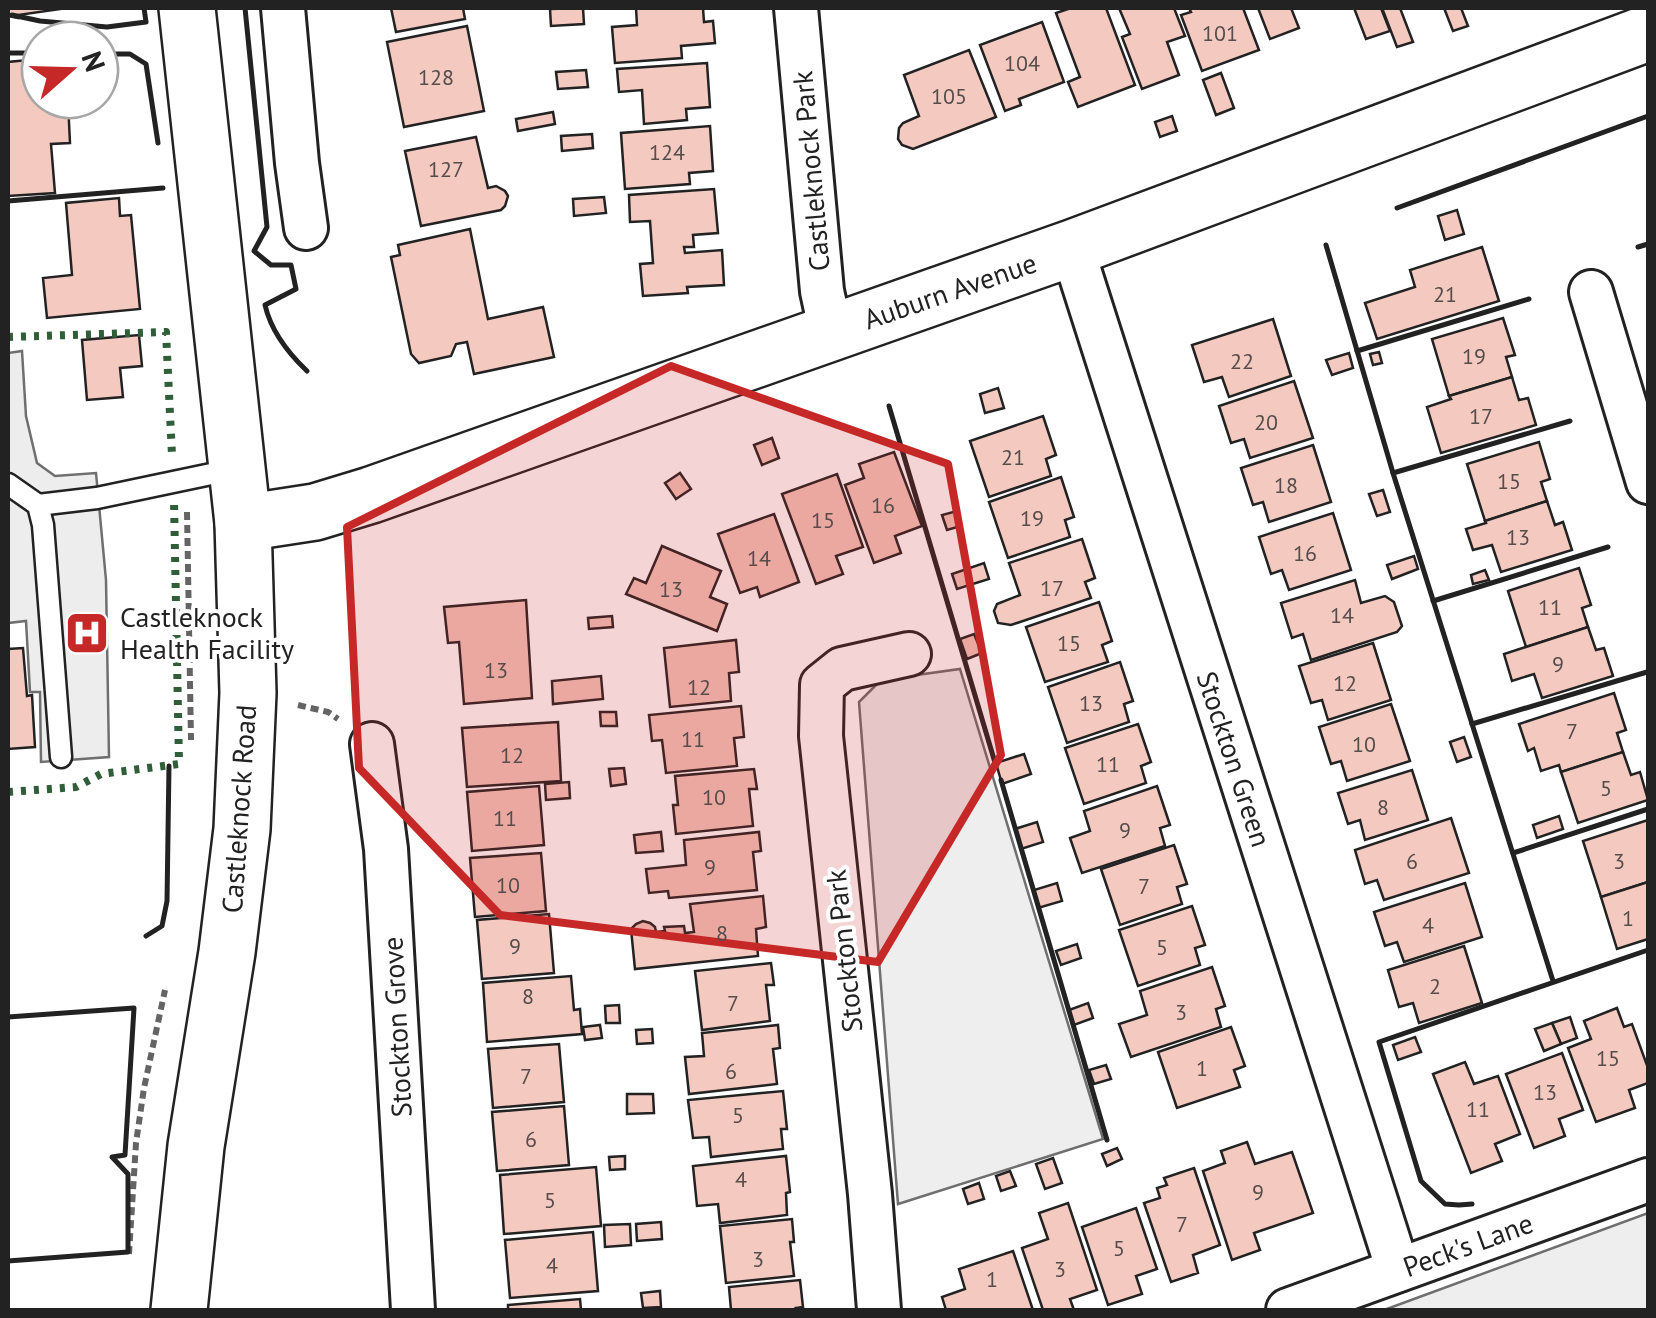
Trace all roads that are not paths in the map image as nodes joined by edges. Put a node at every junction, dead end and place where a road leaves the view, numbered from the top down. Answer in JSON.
{"nodes":[{"id":1,"x":188,"y":8,"type":"edge"},
{"id":2,"x":282,"y":8,"type":"edge"},
{"id":3,"x":796,"y":8,"type":"edge"},
{"id":4,"x":1648,"y":33,"type":"edge"},
{"id":5,"x":306,"y":228,"type":"dead end"},
{"id":6,"x":1072,"y":248,"type":"junction"},
{"id":7,"x":1591,"y":292,"type":"dead end"},
{"id":8,"x":831,"y":333,"type":"junction"},
{"id":9,"x":211,"y":474,"type":"junction"},
{"id":10,"x":1648,"y":482,"type":"edge"},
{"id":11,"x":8,"y":484,"type":"edge"},
{"id":12,"x":38,"y":504,"type":"junction"},
{"id":13,"x":243,"y":522,"type":"junction"},
{"id":14,"x":909,"y":654,"type":"dead end"},
{"id":15,"x":372,"y":744,"type":"road end"},
{"id":16,"x":60,"y":757,"type":"dead end"},
{"id":17,"x":1648,"y":1180,"type":"edge"},
{"id":18,"x":1398,"y":1270,"type":"junction"},
{"id":19,"x":180,"y":1310,"type":"edge"},
{"id":20,"x":412,"y":1310,"type":"edge"},
{"id":21,"x":879,"y":1310,"type":"edge"},
{"id":22,"x":1288,"y":1310,"type":"edge"}],
"edges":[{"from":1,"to":9,"type":"street","name":"Castleknock Road"},
{"from":2,"to":5,"type":"street"},
{"from":3,"to":8,"type":"street","name":"Castleknock Park"},
{"from":4,"to":6,"type":"street","name":"Auburn Avenue"},
{"from":6,"to":8,"type":"street","name":"Auburn Avenue"},
{"from":6,"to":18,"type":"street","name":"Stockton Green"},
{"from":7,"to":10,"type":"street"},
{"from":8,"to":13,"type":"street","name":"Auburn Avenue"},
{"from":9,"to":12,"type":"lane"},
{"from":9,"to":13,"type":"street","name":"Castleknock Road"},
{"from":11,"to":12,"type":"lane"},
{"from":12,"to":16,"type":"lane"},
{"from":13,"to":19,"type":"street","name":"Castleknock Road"},
{"from":14,"to":21,"type":"street","name":"Stockton Park"},
{"from":15,"to":20,"type":"street","name":"Stockton Grove"},
{"from":17,"to":18,"type":"street","name":"Peck's Lane"},
{"from":18,"to":22,"type":"street","name":"Peck's Lane"}]}
